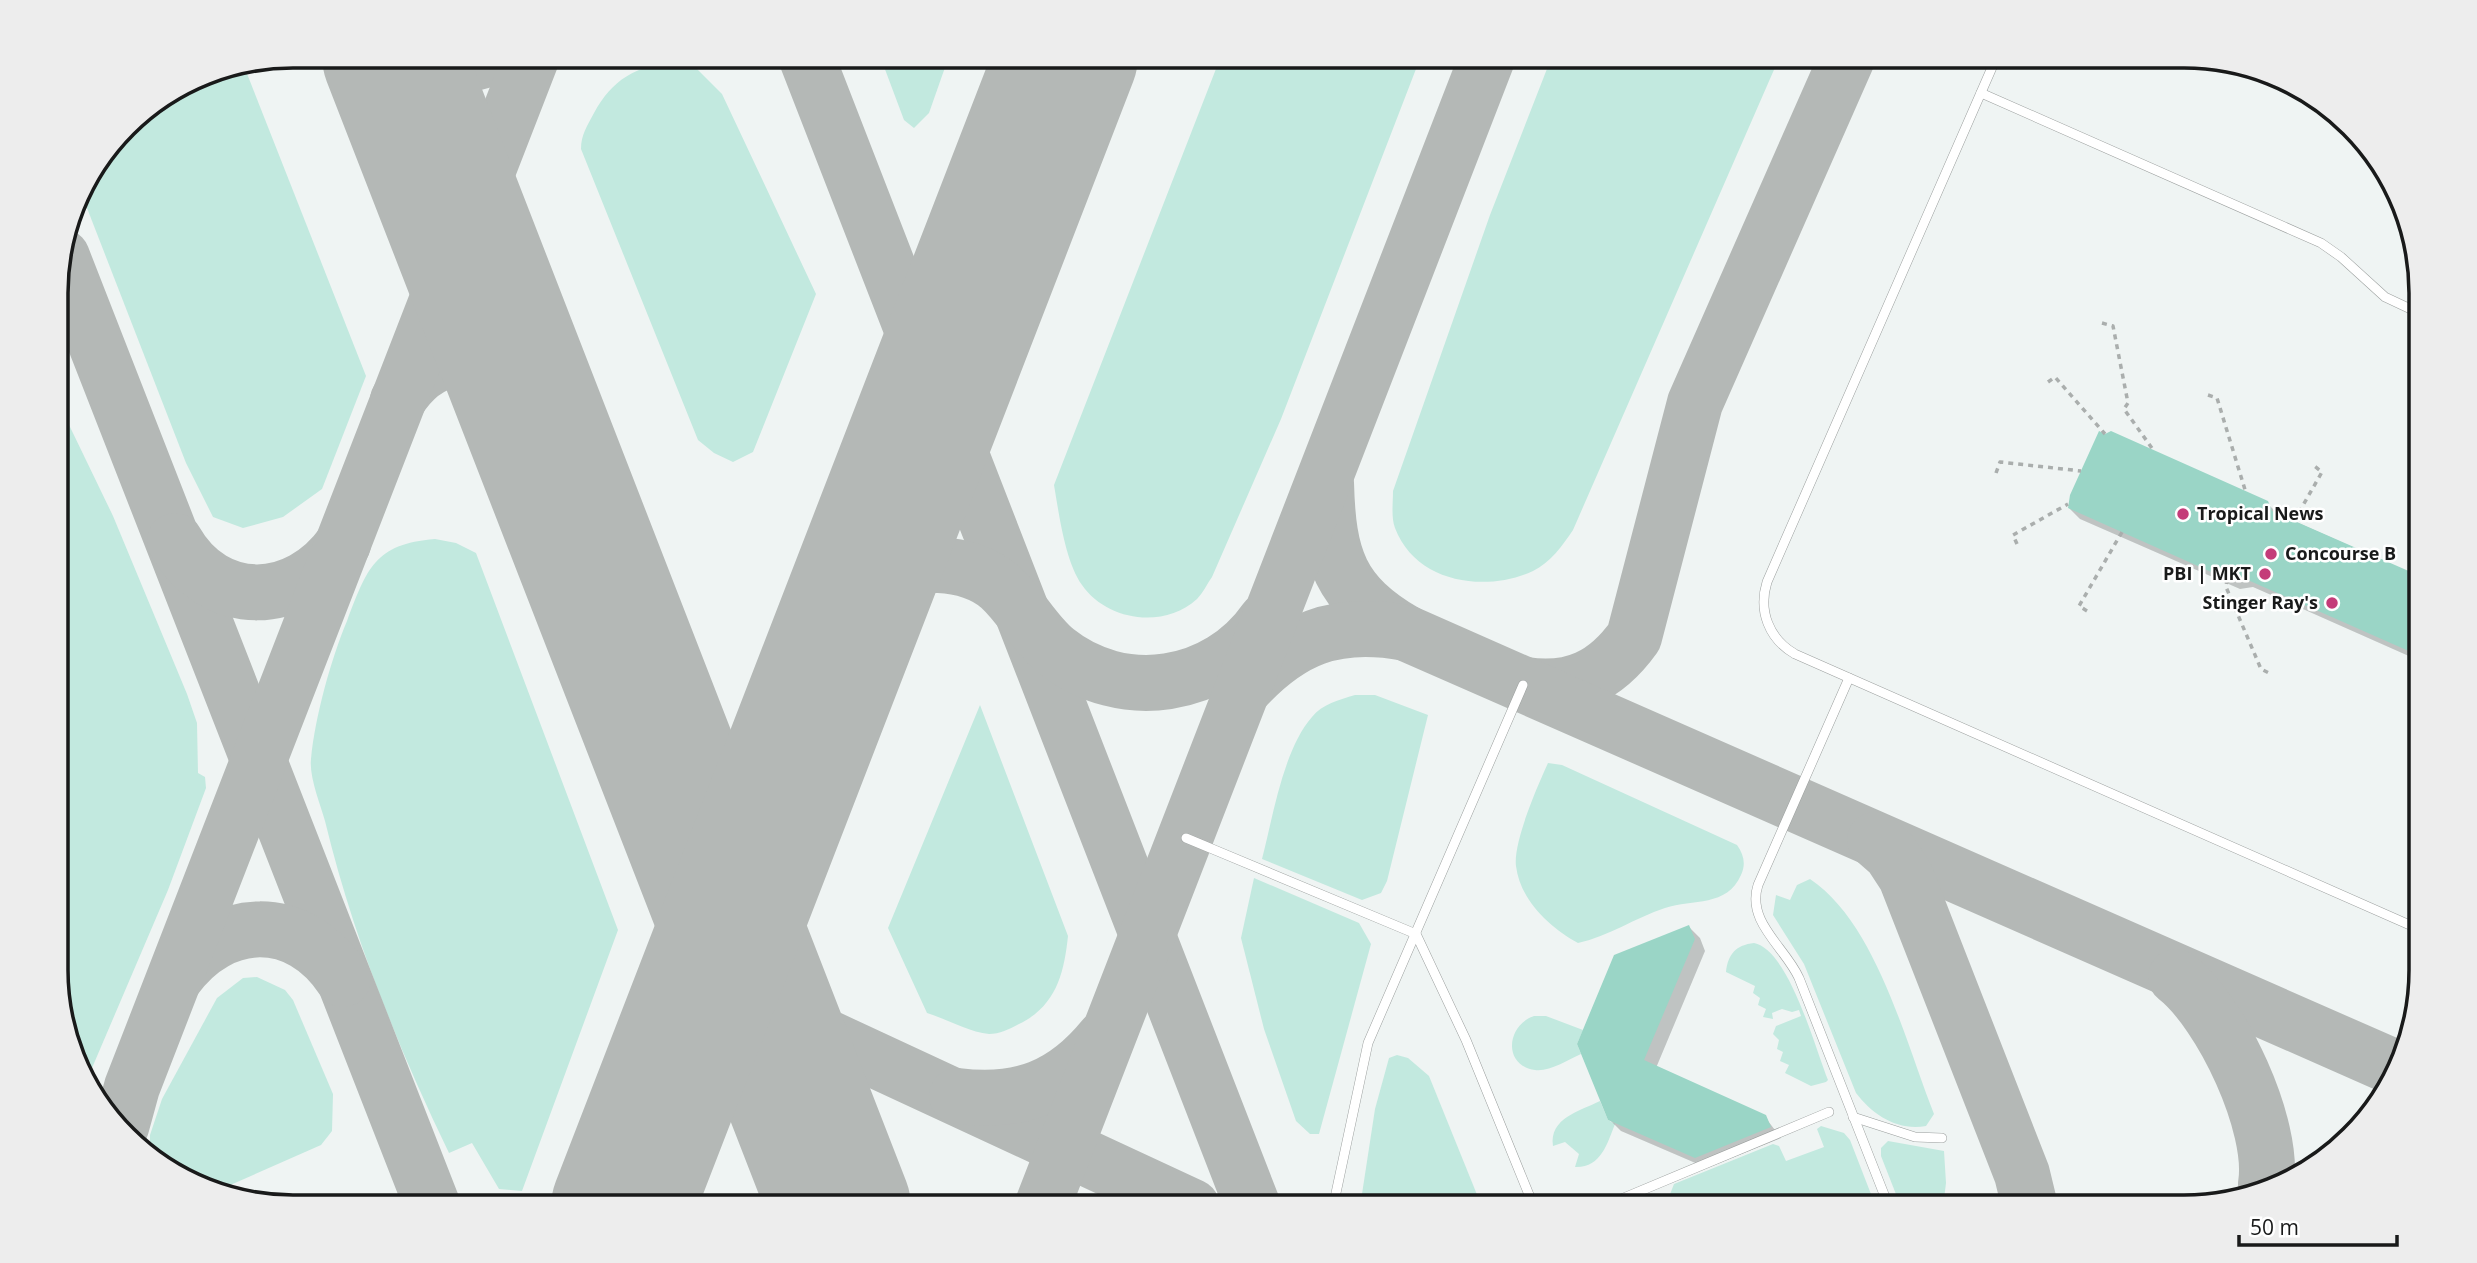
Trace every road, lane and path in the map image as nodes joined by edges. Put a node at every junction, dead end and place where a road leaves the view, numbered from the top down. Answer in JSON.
{"nodes":[{"id":1,"x":1992,"y":68,"type":"edge"},
{"id":2,"x":1981,"y":93,"type":"junction"},
{"id":3,"x":2409,"y":308,"type":"edge"},
{"id":4,"x":2102,"y":323,"type":"dead end"},
{"id":5,"x":2048,"y":382,"type":"dead end"},
{"id":6,"x":2208,"y":395,"type":"dead end"},
{"id":7,"x":2105,"y":434,"type":"dead end"},
{"id":8,"x":2154,"y":451,"type":"dead end"},
{"id":9,"x":2313,"y":465,"type":"dead end"},
{"id":10,"x":2081,"y":471,"type":"dead end"},
{"id":11,"x":1996,"y":473,"type":"dead end"},
{"id":12,"x":2246,"y":493,"type":"dead end"},
{"id":13,"x":2068,"y":504,"type":"dead end"},
{"id":14,"x":2294,"y":521,"type":"dead end"},
{"id":15,"x":2122,"y":532,"type":"dead end"},
{"id":16,"x":2017,"y":544,"type":"dead end"},
{"id":17,"x":2227,"y":579,"type":"dead end"},
{"id":18,"x":2087,"y":611,"type":"dead end"},
{"id":19,"x":2269,"y":673,"type":"dead end"},
{"id":20,"x":1849,"y":677,"type":"junction"},
{"id":21,"x":1523,"y":685,"type":"dead end"},
{"id":22,"x":1186,"y":838,"type":"dead end"},
{"id":23,"x":2409,"y":925,"type":"edge"},
{"id":24,"x":1416,"y":934,"type":"junction"},
{"id":25,"x":1829,"y":1112,"type":"dead end"},
{"id":26,"x":1853,"y":1117,"type":"junction"},
{"id":27,"x":1942,"y":1138,"type":"dead end"},
{"id":28,"x":1335,"y":1194,"type":"edge"},
{"id":29,"x":1529,"y":1194,"type":"edge"},
{"id":30,"x":1632,"y":1194,"type":"edge"},
{"id":31,"x":1884,"y":1194,"type":"edge"}],
"edges":[{"from":1,"to":2,"type":"lane"},
{"from":2,"to":3,"type":"lane"},
{"from":2,"to":20,"type":"lane"},
{"from":4,"to":8,"type":"path"},
{"from":5,"to":7,"type":"path"},
{"from":6,"to":12,"type":"path"},
{"from":9,"to":14,"type":"path"},
{"from":10,"to":11,"type":"path"},
{"from":13,"to":16,"type":"path"},
{"from":15,"to":18,"type":"path"},
{"from":17,"to":19,"type":"path"},
{"from":20,"to":23,"type":"lane"},
{"from":20,"to":26,"type":"lane"},
{"from":21,"to":24,"type":"lane"},
{"from":22,"to":24,"type":"lane"},
{"from":24,"to":28,"type":"lane"},
{"from":24,"to":29,"type":"lane"},
{"from":25,"to":30,"type":"lane"},
{"from":26,"to":27,"type":"lane"},
{"from":26,"to":31,"type":"lane"}]}
